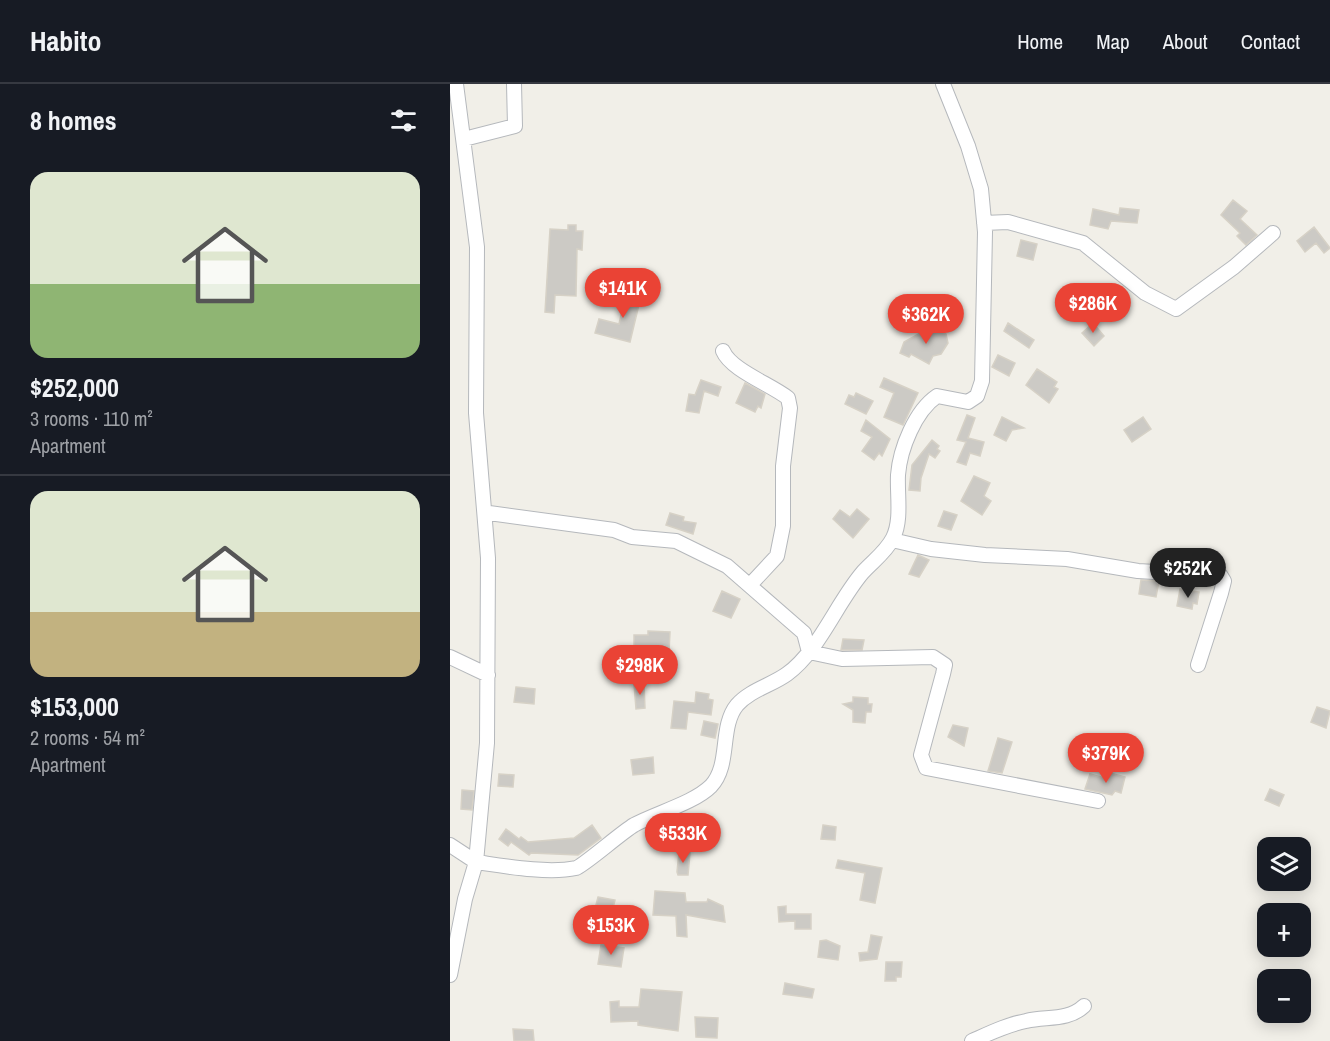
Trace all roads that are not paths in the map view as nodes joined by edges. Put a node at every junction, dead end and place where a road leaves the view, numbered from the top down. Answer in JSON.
{"nodes":[{"id":1,"x":456,"y":84,"type":"edge"},
{"id":2,"x":514,"y":84,"type":"edge"},
{"id":3,"x":943,"y":84,"type":"edge"},
{"id":4,"x":464,"y":139,"type":"junction"},
{"id":5,"x":984,"y":223,"type":"junction"},
{"id":6,"x":1272,"y":232,"type":"dead end"},
{"id":7,"x":723,"y":351,"type":"dead end"},
{"id":8,"x":489,"y":513,"type":"dead end"},
{"id":9,"x":892,"y":540,"type":"junction"},
{"id":10,"x":750,"y":585,"type":"junction"},
{"id":11,"x":809,"y":652,"type":"junction"},
{"id":12,"x":450,"y":657,"type":"edge"},
{"id":13,"x":1198,"y":665,"type":"dead end"},
{"id":14,"x":488,"y":675,"type":"junction"},
{"id":15,"x":1098,"y":801,"type":"dead end"},
{"id":16,"x":450,"y":845,"type":"edge"},
{"id":17,"x":476,"y":862,"type":"junction"},
{"id":18,"x":450,"y":975,"type":"edge"},
{"id":19,"x":1084,"y":1006,"type":"dead end"},
{"id":20,"x":972,"y":1041,"type":"edge"}],
"edges":[{"from":1,"to":4,"type":"street"},
{"from":2,"to":4,"type":"street"},
{"from":3,"to":5,"type":"street"},
{"from":4,"to":14,"type":"street"},
{"from":5,"to":6,"type":"street"},
{"from":5,"to":9,"type":"street"},
{"from":7,"to":10,"type":"street"},
{"from":8,"to":10,"type":"street"},
{"from":9,"to":11,"type":"street"},
{"from":9,"to":13,"type":"street"},
{"from":10,"to":11,"type":"street"},
{"from":11,"to":15,"type":"street"},
{"from":11,"to":17,"type":"street"},
{"from":12,"to":14,"type":"street"},
{"from":14,"to":17,"type":"street"},
{"from":16,"to":17,"type":"street"},
{"from":17,"to":18,"type":"street"},
{"from":19,"to":20,"type":"street"}]}
